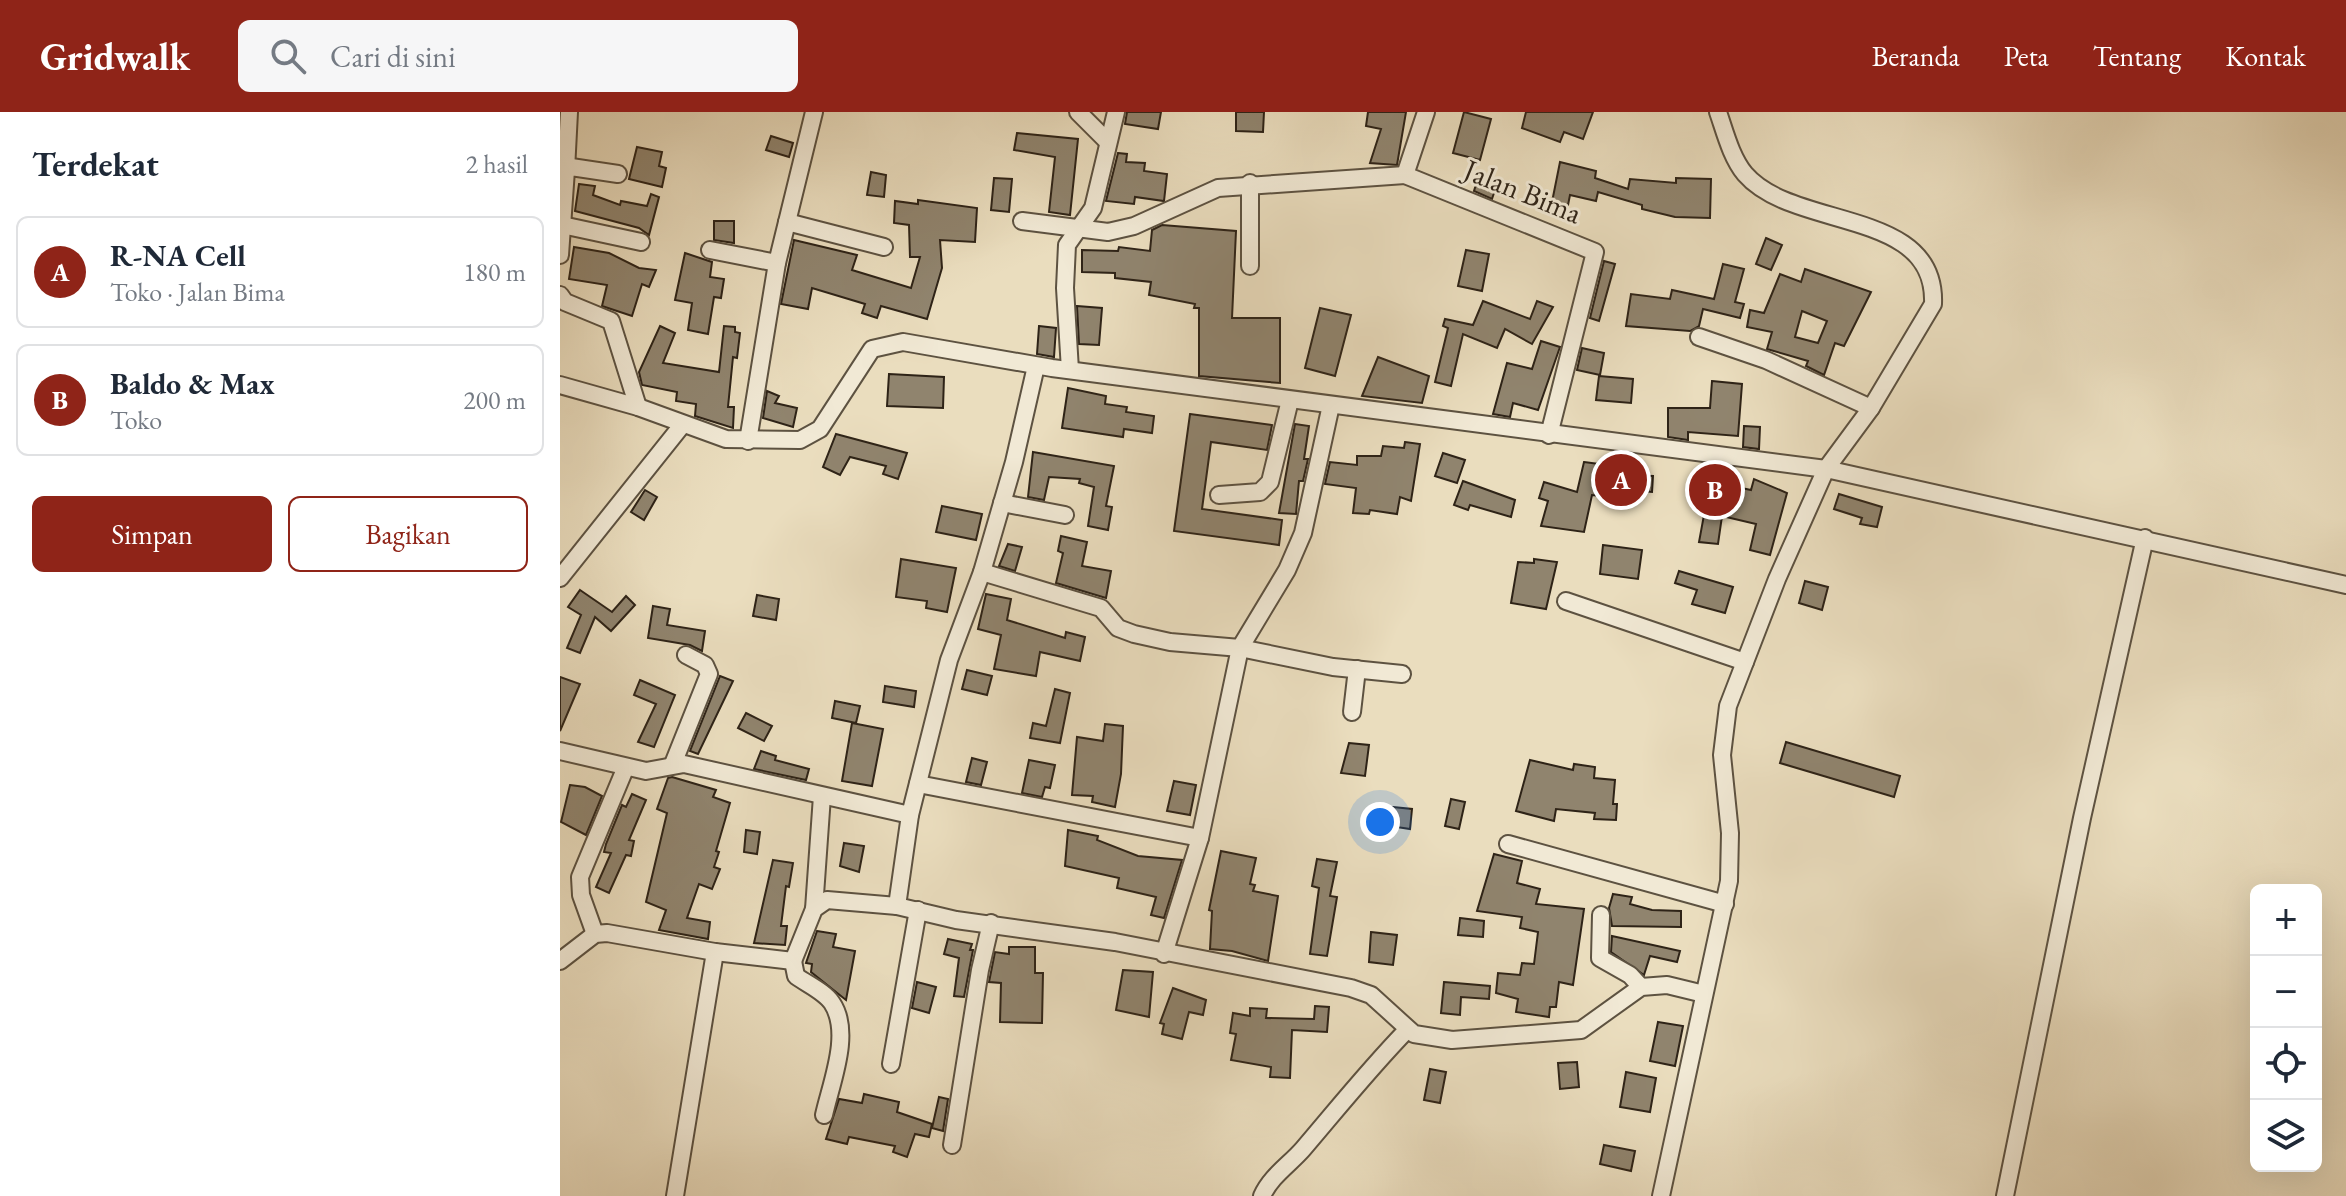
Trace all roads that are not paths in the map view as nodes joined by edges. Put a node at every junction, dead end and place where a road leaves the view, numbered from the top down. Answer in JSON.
{"nodes":[{"id":1,"x":569,"y":112,"type":"edge"},
{"id":2,"x":814,"y":112,"type":"edge"},
{"id":3,"x":1078,"y":112,"type":"edge"},
{"id":4,"x":1116,"y":112,"type":"edge"},
{"id":5,"x":1426,"y":112,"type":"edge"},
{"id":6,"x":1718,"y":112,"type":"edge"},
{"id":7,"x":1108,"y":142,"type":"junction"},
{"id":8,"x":566,"y":170,"type":"junction"},
{"id":9,"x":618,"y":174,"type":"dead end"},
{"id":10,"x":1405,"y":175,"type":"junction"},
{"id":11,"x":1250,"y":183,"type":"junction"},
{"id":12,"x":1022,"y":221,"type":"dead end"},
{"id":13,"x":787,"y":222,"type":"junction"},
{"id":14,"x":562,"y":225,"type":"junction"},
{"id":15,"x":1079,"y":227,"type":"junction"},
{"id":16,"x":641,"y":242,"type":"dead end"},
{"id":17,"x":884,"y":247,"type":"dead end"},
{"id":18,"x":710,"y":250,"type":"dead end"},
{"id":19,"x":560,"y":255,"type":"edge"},
{"id":20,"x":777,"y":263,"type":"junction"},
{"id":21,"x":1250,"y":266,"type":"dead end"},
{"id":22,"x":560,"y":295,"type":"edge"},
{"id":23,"x":1699,"y":337,"type":"dead end"},
{"id":24,"x":1036,"y":366,"type":"junction"},
{"id":25,"x":1070,"y":370,"type":"junction"},
{"id":26,"x":560,"y":385,"type":"edge"},
{"id":27,"x":1290,"y":400,"type":"junction"},
{"id":28,"x":1331,"y":405,"type":"junction"},
{"id":29,"x":638,"y":407,"type":"junction"},
{"id":30,"x":1871,"y":408,"type":"junction"},
{"id":31,"x":683,"y":424,"type":"junction"},
{"id":32,"x":1549,"y":435,"type":"junction"},
{"id":33,"x":748,"y":441,"type":"junction"},
{"id":34,"x":1826,"y":469,"type":"junction"},
{"id":35,"x":1219,"y":495,"type":"dead end"},
{"id":36,"x":1002,"y":503,"type":"junction"},
{"id":37,"x":1065,"y":515,"type":"dead end"},
{"id":38,"x":2145,"y":538,"type":"junction"},
{"id":39,"x":982,"y":572,"type":"junction"},
{"id":40,"x":560,"y":578,"type":"edge"},
{"id":41,"x":2346,"y":585,"type":"edge"},
{"id":42,"x":1566,"y":601,"type":"dead end"},
{"id":43,"x":1240,"y":648,"type":"junction"},
{"id":44,"x":686,"y":655,"type":"dead end"},
{"id":45,"x":1745,"y":662,"type":"junction"},
{"id":46,"x":1357,"y":669,"type":"junction"},
{"id":47,"x":1402,"y":674,"type":"dead end"},
{"id":48,"x":1352,"y":712,"type":"dead end"},
{"id":49,"x":560,"y":751,"type":"edge"},
{"id":50,"x":673,"y":764,"type":"junction"},
{"id":51,"x":625,"y":769,"type":"junction"},
{"id":52,"x":918,"y":784,"type":"junction"},
{"id":53,"x":822,"y":796,"type":"junction"},
{"id":54,"x":910,"y":815,"type":"junction"},
{"id":55,"x":1200,"y":838,"type":"junction"},
{"id":56,"x":1508,"y":844,"type":"dead end"},
{"id":57,"x":1725,"y":904,"type":"junction"},
{"id":58,"x":897,"y":906,"type":"junction"},
{"id":59,"x":814,"y":909,"type":"junction"},
{"id":60,"x":918,"y":910,"type":"junction"},
{"id":61,"x":1601,"y":915,"type":"dead end"},
{"id":62,"x":991,"y":923,"type":"junction"},
{"id":63,"x":595,"y":934,"type":"junction"},
{"id":64,"x":715,"y":952,"type":"junction"},
{"id":65,"x":1164,"y":954,"type":"junction"},
{"id":66,"x":560,"y":961,"type":"edge"},
{"id":67,"x":793,"y":961,"type":"junction"},
{"id":68,"x":1641,"y":987,"type":"junction"},
{"id":69,"x":1704,"y":994,"type":"junction"},
{"id":70,"x":1407,"y":1030,"type":"junction"},
{"id":71,"x":891,"y":1064,"type":"dead end"},
{"id":72,"x":824,"y":1115,"type":"dead end"},
{"id":73,"x":952,"y":1145,"type":"dead end"},
{"id":74,"x":675,"y":1196,"type":"edge"},
{"id":75,"x":1262,"y":1196,"type":"edge"},
{"id":76,"x":1661,"y":1196,"type":"edge"},
{"id":77,"x":2005,"y":1196,"type":"edge"}],
"edges":[{"from":1,"to":8,"type":"street"},
{"from":2,"to":13,"type":"street"},
{"from":3,"to":7,"type":"street"},
{"from":4,"to":7,"type":"street"},
{"from":5,"to":10,"type":"street"},
{"from":6,"to":30,"type":"street"},
{"from":7,"to":15,"type":"street"},
{"from":8,"to":9,"type":"street"},
{"from":8,"to":14,"type":"street"},
{"from":10,"to":11,"type":"street"},
{"from":10,"to":32,"type":"street","name":"Jalan Bima"},
{"from":11,"to":15,"type":"street"},
{"from":11,"to":21,"type":"street"},
{"from":12,"to":15,"type":"street"},
{"from":13,"to":17,"type":"street"},
{"from":13,"to":20,"type":"street"},
{"from":14,"to":16,"type":"street"},
{"from":14,"to":19,"type":"street"},
{"from":15,"to":25,"type":"street"},
{"from":18,"to":20,"type":"street"},
{"from":20,"to":33,"type":"street"},
{"from":22,"to":29,"type":"street"},
{"from":23,"to":30,"type":"street"},
{"from":24,"to":25,"type":"street"},
{"from":24,"to":33,"type":"street"},
{"from":24,"to":36,"type":"street"},
{"from":25,"to":27,"type":"street"},
{"from":26,"to":29,"type":"street"},
{"from":27,"to":28,"type":"street"},
{"from":27,"to":35,"type":"street"},
{"from":28,"to":32,"type":"street"},
{"from":28,"to":43,"type":"street"},
{"from":29,"to":31,"type":"street"},
{"from":30,"to":34,"type":"street"},
{"from":31,"to":33,"type":"street"},
{"from":31,"to":40,"type":"street"},
{"from":32,"to":34,"type":"street"},
{"from":34,"to":38,"type":"street"},
{"from":34,"to":45,"type":"street"},
{"from":36,"to":37,"type":"street"},
{"from":36,"to":39,"type":"street"},
{"from":38,"to":41,"type":"street"},
{"from":38,"to":77,"type":"street"},
{"from":39,"to":43,"type":"street"},
{"from":39,"to":52,"type":"street"},
{"from":42,"to":45,"type":"street"},
{"from":43,"to":46,"type":"street"},
{"from":43,"to":55,"type":"street"},
{"from":44,"to":50,"type":"street"},
{"from":45,"to":57,"type":"street"},
{"from":46,"to":47,"type":"street"},
{"from":46,"to":48,"type":"street"},
{"from":49,"to":51,"type":"street"},
{"from":50,"to":51,"type":"street"},
{"from":50,"to":53,"type":"street"},
{"from":51,"to":63,"type":"street"},
{"from":52,"to":54,"type":"street"},
{"from":52,"to":55,"type":"street"},
{"from":53,"to":54,"type":"street"},
{"from":53,"to":59,"type":"street"},
{"from":54,"to":58,"type":"street"},
{"from":55,"to":65,"type":"street"},
{"from":56,"to":57,"type":"street"},
{"from":57,"to":69,"type":"street"},
{"from":58,"to":59,"type":"street"},
{"from":58,"to":60,"type":"street"},
{"from":59,"to":67,"type":"street"},
{"from":60,"to":62,"type":"street"},
{"from":60,"to":71,"type":"street"},
{"from":61,"to":68,"type":"street"},
{"from":62,"to":65,"type":"street"},
{"from":62,"to":73,"type":"street"},
{"from":63,"to":64,"type":"street"},
{"from":63,"to":66,"type":"street"},
{"from":64,"to":67,"type":"street"},
{"from":64,"to":74,"type":"street"},
{"from":65,"to":70,"type":"street"},
{"from":67,"to":72,"type":"street"},
{"from":68,"to":69,"type":"street"},
{"from":68,"to":70,"type":"street"},
{"from":69,"to":76,"type":"street"},
{"from":70,"to":75,"type":"street"}]}
